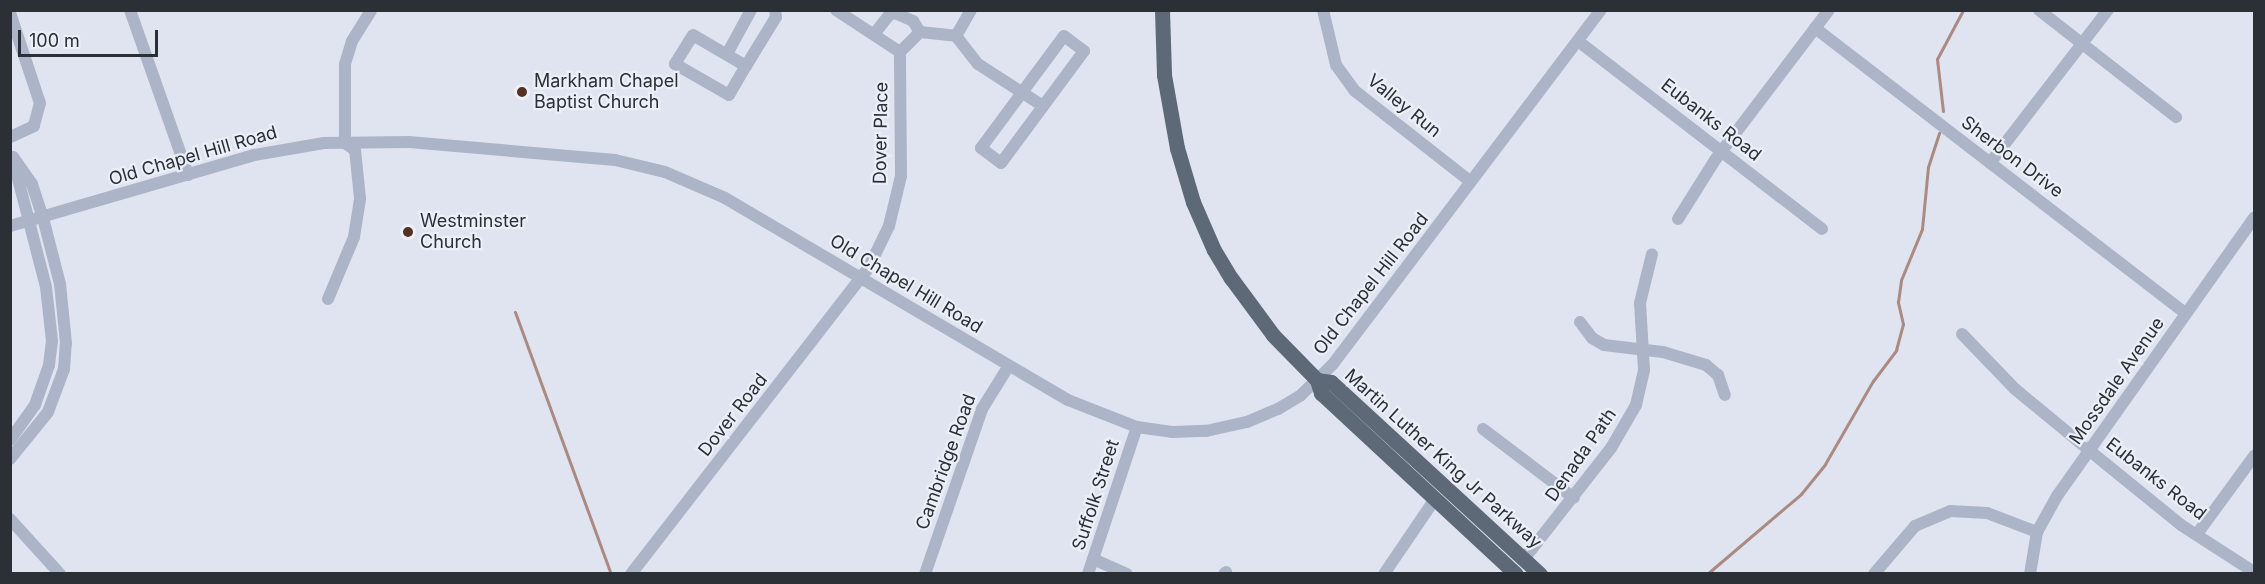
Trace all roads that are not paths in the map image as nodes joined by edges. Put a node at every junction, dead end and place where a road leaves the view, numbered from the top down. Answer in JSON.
{"nodes":[{"id":1,"x":130,"y":10,"type":"edge"},
{"id":2,"x":371,"y":10,"type":"edge"},
{"id":3,"x":751,"y":10,"type":"edge"},
{"id":4,"x":775,"y":10,"type":"edge"},
{"id":5,"x":836,"y":10,"type":"edge"},
{"id":6,"x":971,"y":10,"type":"edge"},
{"id":7,"x":1162,"y":10,"type":"edge"},
{"id":8,"x":1323,"y":10,"type":"edge"},
{"id":9,"x":1601,"y":10,"type":"edge"},
{"id":10,"x":1829,"y":10,"type":"edge"},
{"id":11,"x":2039,"y":10,"type":"edge"},
{"id":12,"x":2108,"y":10,"type":"edge"},
{"id":13,"x":10,"y":13,"type":"edge"},
{"id":14,"x":1815,"y":28,"type":"junction"},
{"id":15,"x":920,"y":32,"type":"junction"},
{"id":16,"x":875,"y":33,"type":"junction"},
{"id":17,"x":956,"y":36,"type":"junction"},
{"id":18,"x":1578,"y":41,"type":"junction"},
{"id":19,"x":2082,"y":45,"type":"junction"},
{"id":20,"x":900,"y":52,"type":"junction"},
{"id":21,"x":727,"y":54,"type":"junction"},
{"id":22,"x":746,"y":66,"type":"junction"},
{"id":23,"x":1023,"y":92,"type":"junction"},
{"id":24,"x":1043,"y":106,"type":"junction"},
{"id":25,"x":2175,"y":117,"type":"dead end"},
{"id":26,"x":10,"y":137,"type":"edge"},
{"id":27,"x":345,"y":142,"type":"junction"},
{"id":28,"x":1722,"y":151,"type":"junction"},
{"id":29,"x":11,"y":154,"type":"edge"},
{"id":30,"x":1990,"y":163,"type":"junction"},
{"id":31,"x":188,"y":175,"type":"junction"},
{"id":32,"x":1471,"y":182,"type":"junction"},
{"id":33,"x":43,"y":218,"type":"junction"},
{"id":34,"x":2254,"y":218,"type":"edge"},
{"id":35,"x":1678,"y":219,"type":"dead end"},
{"id":36,"x":30,"y":222,"type":"junction"},
{"id":37,"x":10,"y":226,"type":"edge"},
{"id":38,"x":1822,"y":229,"type":"dead end"},
{"id":39,"x":1653,"y":254,"type":"dead end"},
{"id":40,"x":861,"y":278,"type":"junction"},
{"id":41,"x":328,"y":299,"type":"dead end"},
{"id":42,"x":2186,"y":314,"type":"junction"},
{"id":43,"x":1580,"y":322,"type":"dead end"},
{"id":44,"x":1962,"y":334,"type":"dead end"},
{"id":45,"x":1644,"y":350,"type":"junction"},
{"id":46,"x":1008,"y":366,"type":"junction"},
{"id":47,"x":1317,"y":380,"type":"junction"},
{"id":48,"x":1725,"y":394,"type":"dead end"},
{"id":49,"x":16,"y":425,"type":"edge"},
{"id":50,"x":1137,"y":427,"type":"junction"},
{"id":51,"x":1483,"y":429,"type":"dead end"},
{"id":52,"x":32,"y":436,"type":"junction"},
{"id":53,"x":10,"y":440,"type":"edge"},
{"id":54,"x":2090,"y":450,"type":"junction"},
{"id":55,"x":2254,"y":456,"type":"edge"},
{"id":56,"x":10,"y":459,"type":"edge"},
{"id":57,"x":1574,"y":498,"type":"junction"},
{"id":58,"x":1435,"y":499,"type":"junction"},
{"id":59,"x":10,"y":519,"type":"edge"},
{"id":60,"x":2037,"y":532,"type":"junction"},
{"id":61,"x":2197,"y":534,"type":"junction"},
{"id":62,"x":1093,"y":559,"type":"junction"},
{"id":63,"x":1524,"y":559,"type":"junction"},
{"id":64,"x":2254,"y":572,"type":"edge"},
{"id":65,"x":60,"y":573,"type":"edge"},
{"id":66,"x":631,"y":573,"type":"edge"},
{"id":67,"x":925,"y":573,"type":"edge"},
{"id":68,"x":1088,"y":573,"type":"edge"},
{"id":69,"x":1127,"y":573,"type":"edge"},
{"id":70,"x":1384,"y":573,"type":"edge"},
{"id":71,"x":1516,"y":573,"type":"edge"},
{"id":72,"x":1539,"y":573,"type":"edge"},
{"id":73,"x":1874,"y":573,"type":"edge"},
{"id":74,"x":2030,"y":573,"type":"edge"}],
"edges":[{"from":1,"to":31,"type":"street"},
{"from":2,"to":27,"type":"street"},
{"from":3,"to":21,"type":"street"},
{"from":4,"to":22,"type":"street"},
{"from":5,"to":16,"type":"street"},
{"from":6,"to":17,"type":"street"},
{"from":7,"to":47,"type":"main road","name":"Martin Luther King Jr Parkway"},
{"from":8,"to":32,"type":"street","name":"Valley Run"},
{"from":9,"to":18,"type":"street","name":"Old Chapel Hill Road"},
{"from":10,"to":14,"type":"street"},
{"from":11,"to":19,"type":"street"},
{"from":12,"to":19,"type":"street"},
{"from":13,"to":26,"type":"street"},
{"from":14,"to":28,"type":"street"},
{"from":14,"to":30,"type":"street","name":"Sherbon Drive"},
{"from":15,"to":16,"type":"street"},
{"from":15,"to":17,"type":"street"},
{"from":15,"to":20,"type":"street"},
{"from":16,"to":20,"type":"street"},
{"from":17,"to":23,"type":"street"},
{"from":18,"to":28,"type":"street","name":"Eubanks Road"},
{"from":18,"to":32,"type":"street","name":"Old Chapel Hill Road"},
{"from":19,"to":25,"type":"street"},
{"from":19,"to":30,"type":"street"},
{"from":20,"to":40,"type":"street","name":"Dover Place"},
{"from":21,"to":22,"type":"street"},
{"from":21,"to":22,"type":"street"},
{"from":23,"to":24,"type":"street"},
{"from":23,"to":24,"type":"street"},
{"from":23,"to":24,"type":"street"},
{"from":27,"to":31,"type":"street","name":"Old Chapel Hill Road"},
{"from":27,"to":40,"type":"street","name":"Old Chapel Hill Road"},
{"from":27,"to":41,"type":"street"},
{"from":28,"to":35,"type":"street"},
{"from":28,"to":38,"type":"street","name":"Eubanks Road"},
{"from":29,"to":33,"type":"street"},
{"from":29,"to":36,"type":"street"},
{"from":30,"to":42,"type":"street","name":"Sherbon Drive"},
{"from":31,"to":33,"type":"street","name":"Old Chapel Hill Road"},
{"from":32,"to":47,"type":"street","name":"Old Chapel Hill Road"},
{"from":33,"to":36,"type":"street","name":"Old Chapel Hill Road"},
{"from":33,"to":52,"type":"street"},
{"from":34,"to":42,"type":"street","name":"Mossdale Avenue"},
{"from":36,"to":37,"type":"street","name":"Old Chapel Hill Road"},
{"from":36,"to":49,"type":"street"},
{"from":39,"to":45,"type":"street","name":"Denada Path"},
{"from":40,"to":46,"type":"street","name":"Old Chapel Hill Road"},
{"from":40,"to":66,"type":"street","name":"Dover Road"},
{"from":42,"to":54,"type":"street","name":"Mossdale Avenue"},
{"from":43,"to":45,"type":"street"},
{"from":44,"to":54,"type":"street","name":"Eubanks Road"},
{"from":45,"to":48,"type":"street"},
{"from":45,"to":57,"type":"street","name":"Denada Path"},
{"from":46,"to":50,"type":"street","name":"Old Chapel Hill Road"},
{"from":46,"to":67,"type":"street","name":"Cambridge Road"},
{"from":47,"to":50,"type":"street","name":"Old Chapel Hill Road"},
{"from":47,"to":58,"type":"main road","name":"Martin Luther King Jr Parkway"},
{"from":47,"to":63,"type":"main road","name":"Martin Luther King Jr Parkway"},
{"from":49,"to":52,"type":"street"},
{"from":49,"to":53,"type":"street"},
{"from":50,"to":62,"type":"street","name":"Suffolk Street"},
{"from":51,"to":57,"type":"street"},
{"from":52,"to":56,"type":"street"},
{"from":54,"to":60,"type":"street","name":"Mossdale Avenue"},
{"from":54,"to":61,"type":"street","name":"Eubanks Road"},
{"from":55,"to":61,"type":"street"},
{"from":57,"to":63,"type":"street","name":"Denada Path"},
{"from":58,"to":70,"type":"street"},
{"from":58,"to":71,"type":"main road","name":"Martin Luther King Jr Parkway"},
{"from":59,"to":65,"type":"street"},
{"from":60,"to":73,"type":"street"},
{"from":60,"to":74,"type":"street","name":"Mossdale Avenue"},
{"from":61,"to":64,"type":"street","name":"Eubanks Road"},
{"from":62,"to":68,"type":"street","name":"Suffolk Street"},
{"from":62,"to":69,"type":"street"},
{"from":63,"to":72,"type":"main road","name":"Martin Luther King Jr Parkway"}]}
